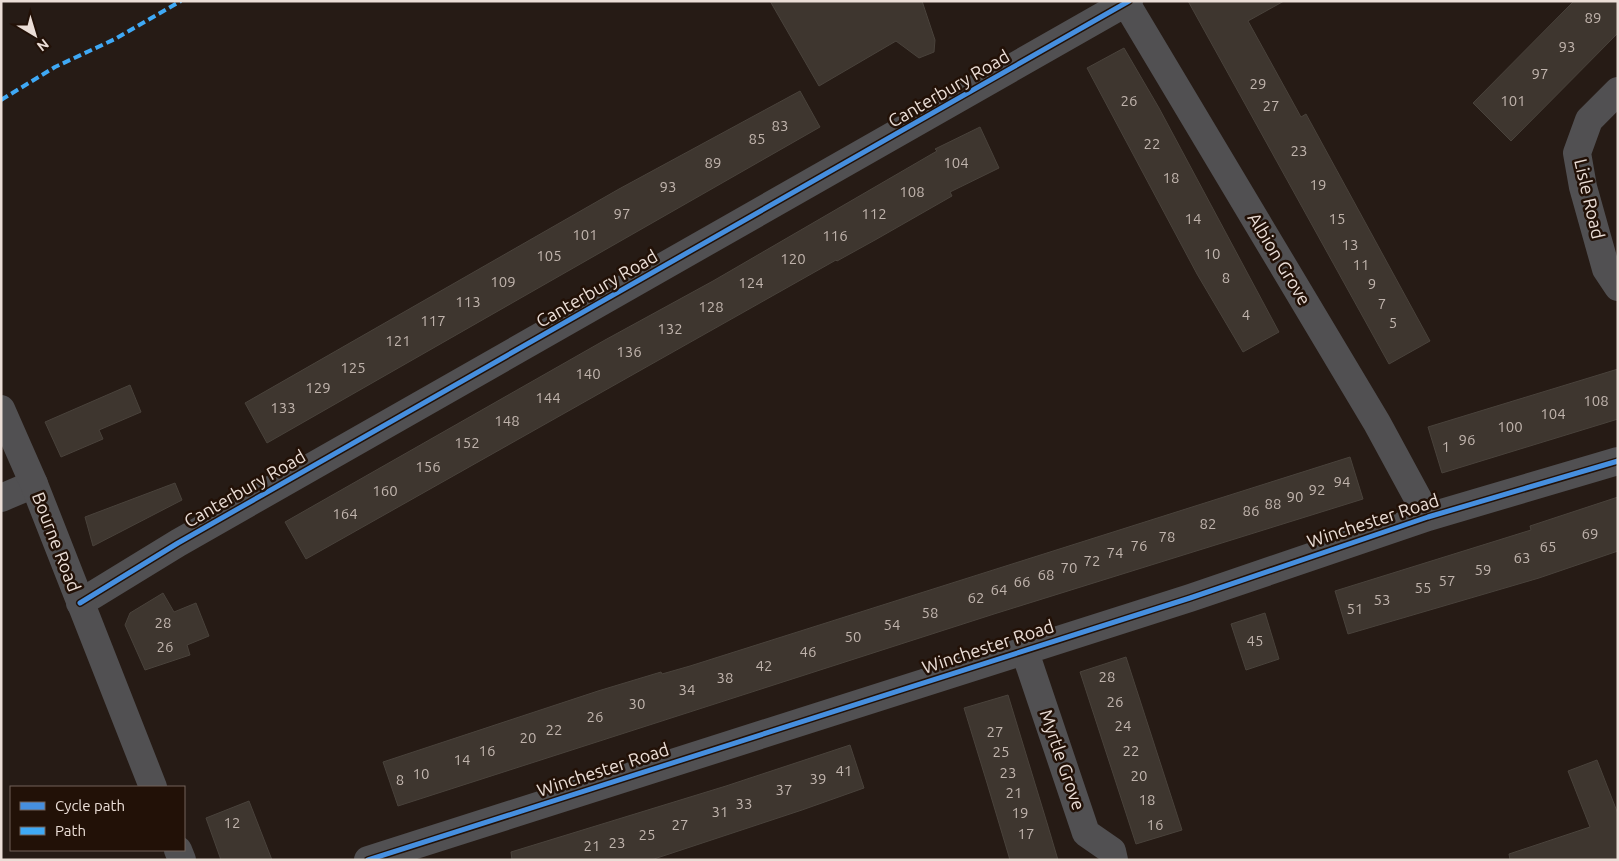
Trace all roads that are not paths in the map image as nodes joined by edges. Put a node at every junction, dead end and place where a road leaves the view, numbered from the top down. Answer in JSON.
{"nodes":[{"id":1,"x":1127,"y":2,"type":"edge"},
{"id":2,"x":1618,"y":91,"type":"edge"},
{"id":3,"x":1618,"y":287,"type":"edge"},
{"id":4,"x":1,"y":409,"type":"edge"},
{"id":5,"x":1618,"y":461,"type":"edge"},
{"id":6,"x":34,"y":484,"type":"junction"},
{"id":7,"x":1,"y":498,"type":"edge"},
{"id":8,"x":1428,"y":517,"type":"junction"},
{"id":9,"x":80,"y":603,"type":"junction"},
{"id":10,"x":1024,"y":649,"type":"junction"},
{"id":11,"x":153,"y":786,"type":"edge"},
{"id":12,"x":368,"y":860,"type":"edge"},
{"id":13,"x":1114,"y":860,"type":"edge"}],
"edges":[{"from":1,"to":8,"type":"street","name":"Albion Grove"},
{"from":1,"to":9,"type":"street","name":"Canterbury Road"},
{"from":2,"to":3,"type":"street","name":"Lisle Road"},
{"from":4,"to":6,"type":"street","name":"Bourne Road"},
{"from":5,"to":8,"type":"street","name":"Winchester Road"},
{"from":6,"to":7,"type":"street"},
{"from":6,"to":9,"type":"street","name":"Bourne Road"},
{"from":8,"to":10,"type":"street","name":"Winchester Road"},
{"from":9,"to":11,"type":"street","name":"Bourne Road"},
{"from":10,"to":12,"type":"street","name":"Winchester Road"},
{"from":10,"to":13,"type":"street","name":"Myrtle Grove"}]}
